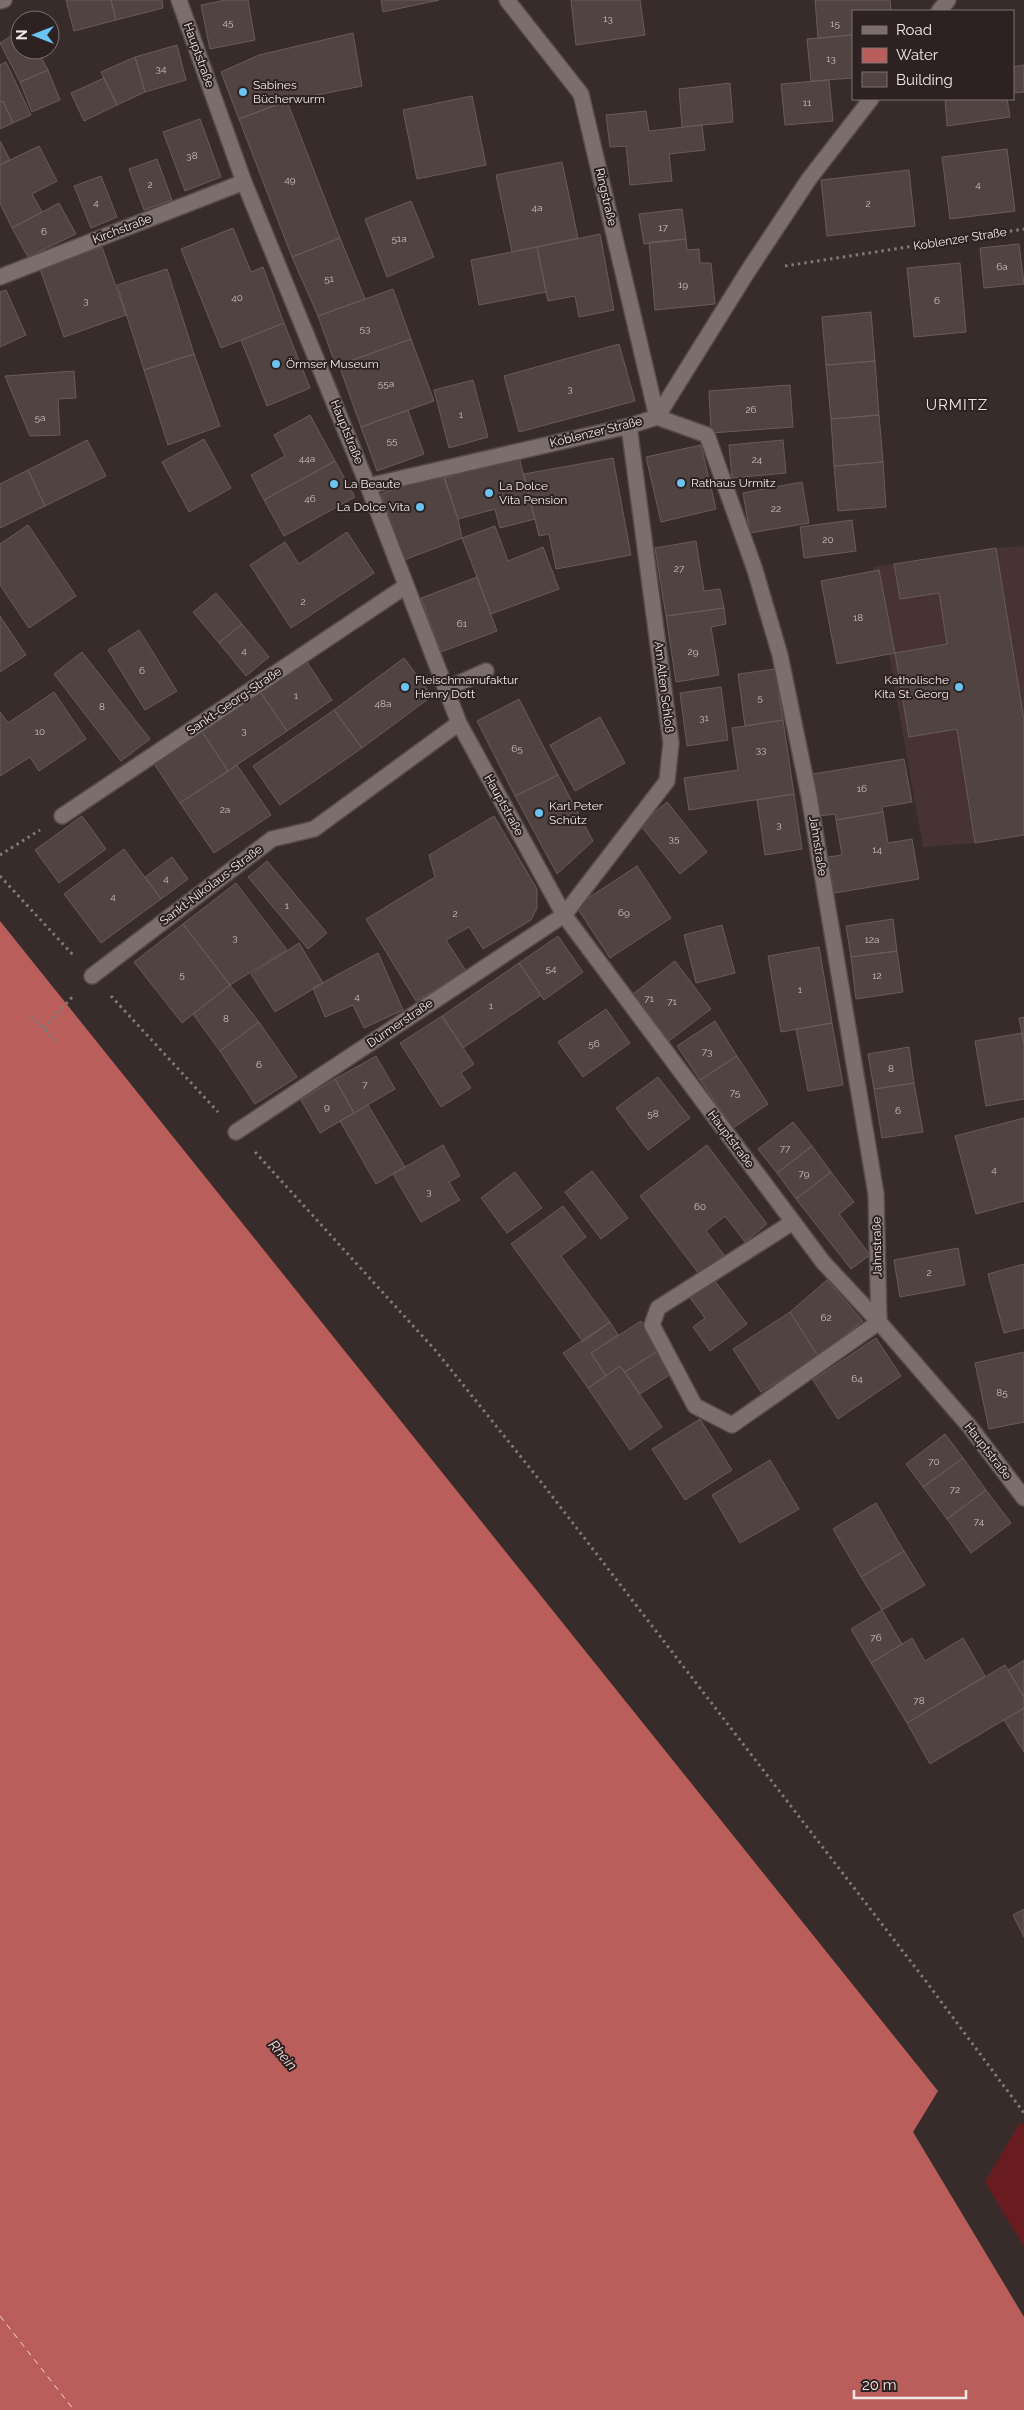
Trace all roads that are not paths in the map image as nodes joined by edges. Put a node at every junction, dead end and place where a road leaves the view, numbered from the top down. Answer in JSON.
{"nodes":[{"id":1,"x":4,"y":0,"type":"edge"},
{"id":2,"x":179,"y":0,"type":"edge"},
{"id":3,"x":507,"y":0,"type":"edge"},
{"id":4,"x":948,"y":0,"type":"edge"},
{"id":5,"x":0,"y":1,"type":"edge"},
{"id":6,"x":940,"y":10,"type":"edge"},
{"id":7,"x":870,"y":100,"type":"edge"},
{"id":8,"x":244,"y":182,"type":"junction"},
{"id":9,"x":0,"y":277,"type":"edge"},
{"id":10,"x":657,"y":417,"type":"junction"},
{"id":11,"x":629,"y":426,"type":"junction"},
{"id":12,"x":368,"y":486,"type":"junction"},
{"id":13,"x":406,"y":586,"type":"junction"},
{"id":14,"x":486,"y":671,"type":"dead end"},
{"id":15,"x":446,"y":688,"type":"junction"},
{"id":16,"x":459,"y":723,"type":"junction"},
{"id":17,"x":62,"y":816,"type":"road end"},
{"id":18,"x":564,"y":915,"type":"junction"},
{"id":19,"x":92,"y":976,"type":"road end"},
{"id":20,"x":236,"y":1132,"type":"road end"},
{"id":21,"x":793,"y":1222,"type":"junction"},
{"id":22,"x":879,"y":1322,"type":"junction"},
{"id":23,"x":1024,"y":1498,"type":"edge"}],
"edges":[{"from":1,"to":5,"type":"street"},
{"from":2,"to":8,"type":"street","name":"Hauptstraße"},
{"from":3,"to":10,"type":"street","name":"Ringstraße"},
{"from":4,"to":6,"type":"street"},
{"from":7,"to":10,"type":"street","name":"Koblenzer Straße"},
{"from":8,"to":9,"type":"street","name":"Kirchstraße"},
{"from":8,"to":12,"type":"street","name":"Hauptstraße"},
{"from":10,"to":11,"type":"street","name":"Koblenzer Straße"},
{"from":10,"to":22,"type":"street","name":"Jahnstraße"},
{"from":11,"to":12,"type":"street","name":"Koblenzer Straße"},
{"from":11,"to":18,"type":"street","name":"Am Alten Schloß"},
{"from":12,"to":13,"type":"street","name":"Hauptstraße"},
{"from":13,"to":15,"type":"street","name":"Hauptstraße"},
{"from":13,"to":17,"type":"street","name":"Sankt-Georg-Straße"},
{"from":14,"to":15,"type":"street"},
{"from":15,"to":16,"type":"street","name":"Hauptstraße"},
{"from":16,"to":18,"type":"street","name":"Hauptstraße"},
{"from":16,"to":19,"type":"street","name":"Sankt-Nikolaus-Straße"},
{"from":18,"to":20,"type":"street","name":"Dürmerstraße"},
{"from":18,"to":21,"type":"street","name":"Hauptstraße"},
{"from":21,"to":22,"type":"street","name":"Hauptstraße"},
{"from":21,"to":22,"type":"street"},
{"from":22,"to":23,"type":"street","name":"Hauptstraße"}]}
